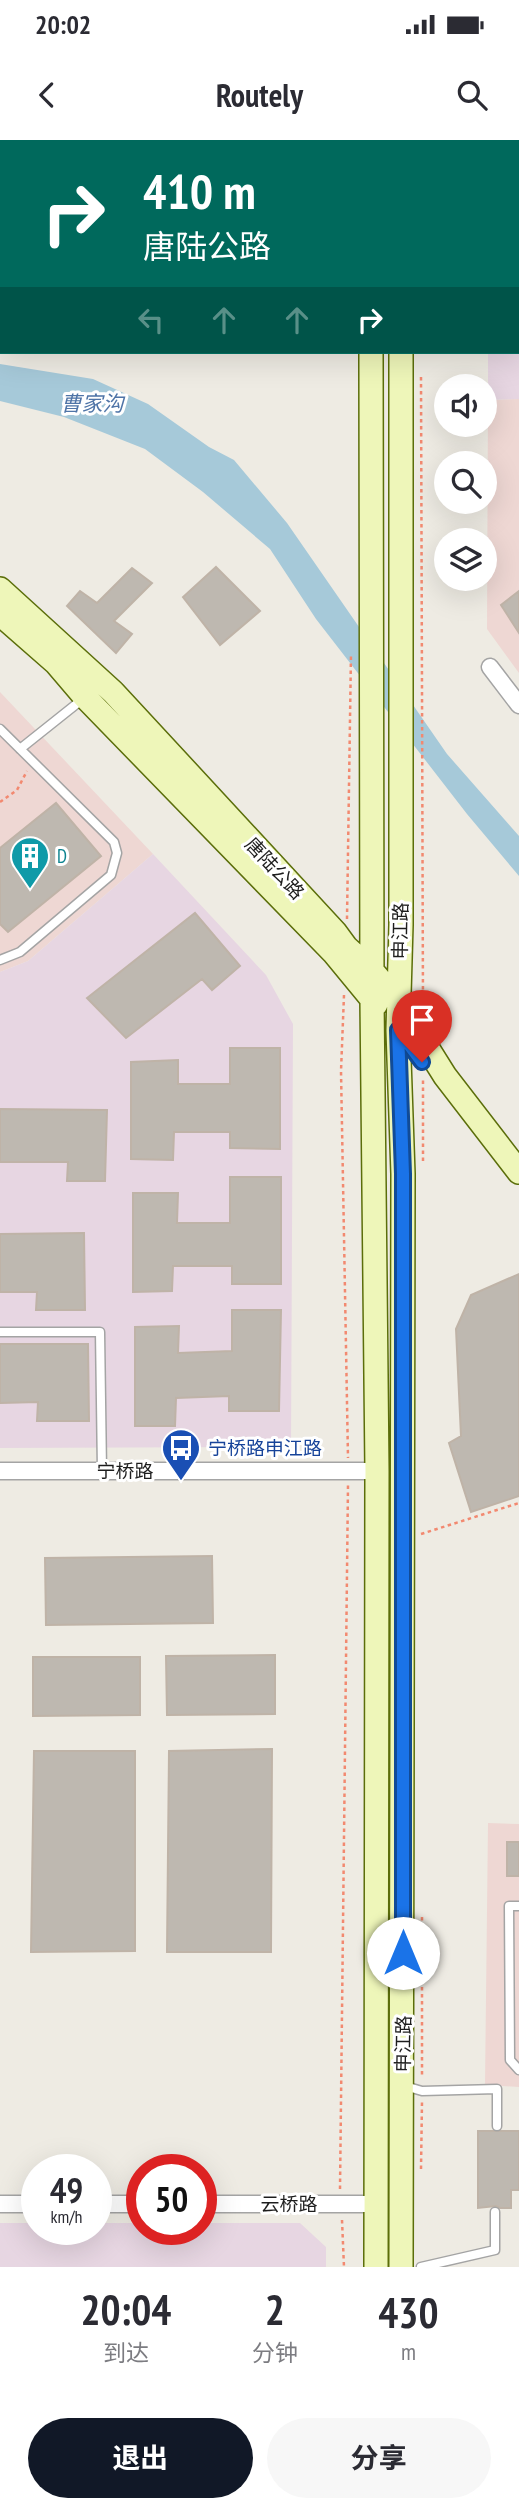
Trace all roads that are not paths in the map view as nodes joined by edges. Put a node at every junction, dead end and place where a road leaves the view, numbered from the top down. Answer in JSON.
{"nodes":[{"id":1,"x":371,"y":354,"type":"edge"},
{"id":2,"x":401,"y":354,"type":"edge"},
{"id":3,"x":0,"y":589,"type":"edge"},
{"id":4,"x":0,"y":614,"type":"edge"},
{"id":5,"x":489,"y":667,"type":"dead end"},
{"id":6,"x":85,"y":697,"type":"junction"},
{"id":7,"x":519,"y":705,"type":"edge"},
{"id":8,"x":0,"y":729,"type":"edge"},
{"id":9,"x":20,"y":748,"type":"junction"},
{"id":10,"x":345,"y":958,"type":"junction"},
{"id":11,"x":0,"y":960,"type":"edge"},
{"id":12,"x":373,"y":972,"type":"junction"},
{"id":13,"x":372,"y":999,"type":"junction"},
{"id":14,"x":398,"y":1001,"type":"junction"},
{"id":15,"x":398,"y":1030,"type":"junction"},
{"id":16,"x":519,"y":1172,"type":"edge"},
{"id":17,"x":519,"y":1188,"type":"edge"},
{"id":18,"x":0,"y":1332,"type":"edge"},
{"id":19,"x":0,"y":1471,"type":"edge"},
{"id":20,"x":102,"y":1471,"type":"junction"},
{"id":21,"x":377,"y":1471,"type":"junction"},
{"id":22,"x":519,"y":1906,"type":"edge"},
{"id":23,"x":519,"y":2070,"type":"edge"},
{"id":24,"x":402,"y":2086,"type":"junction"},
{"id":25,"x":496,"y":2126,"type":"dead end"},
{"id":26,"x":0,"y":2204,"type":"edge"},
{"id":27,"x":21,"y":2204,"type":"edge"},
{"id":28,"x":217,"y":2204,"type":"edge"},
{"id":29,"x":377,"y":2204,"type":"junction"},
{"id":30,"x":495,"y":2212,"type":"dead end"},
{"id":31,"x":376,"y":2267,"type":"edge"},
{"id":32,"x":401,"y":2267,"type":"edge"},
{"id":33,"x":421,"y":2267,"type":"edge"}],
"edges":[{"from":1,"to":12,"type":"main road","name":"申江路"},
{"from":2,"to":14,"type":"main road","name":"申江路"},
{"from":3,"to":10,"type":"main road","name":"唐陆公路"},
{"from":4,"to":6,"type":"main road","name":"唐陆公路"},
{"from":5,"to":7,"type":"street"},
{"from":6,"to":9,"type":"lane"},
{"from":6,"to":10,"type":"main road","name":"唐陆公路"},
{"from":8,"to":9,"type":"lane"},
{"from":9,"to":11,"type":"lane"},
{"from":10,"to":12,"type":"main road","name":"唐陆公路"},
{"from":10,"to":13,"type":"main road","name":"唐陆公路"},
{"from":12,"to":13,"type":"main road","name":"申江路"},
{"from":12,"to":14,"type":"main road","name":"唐陆公路"},
{"from":13,"to":15,"type":"main road","name":"唐陆公路"},
{"from":13,"to":21,"type":"main road","name":"申江路"},
{"from":14,"to":15,"type":"main road","name":"申江路"},
{"from":14,"to":16,"type":"main road","name":"唐陆公路"},
{"from":15,"to":17,"type":"main road","name":"唐陆公路"},
{"from":15,"to":24,"type":"main road","name":"申江路"},
{"from":18,"to":20,"type":"lane"},
{"from":19,"to":20,"type":"street","name":"宁桥路"},
{"from":20,"to":21,"type":"street","name":"宁桥路"},
{"from":21,"to":29,"type":"main road","name":"申江路"},
{"from":22,"to":23,"type":"lane"},
{"from":24,"to":25,"type":"lane"},
{"from":24,"to":32,"type":"main road","name":"申江路"},
{"from":26,"to":27,"type":"street"},
{"from":28,"to":29,"type":"street","name":"云桥路"},
{"from":29,"to":31,"type":"main road","name":"申江路"},
{"from":30,"to":33,"type":"lane"}]}
